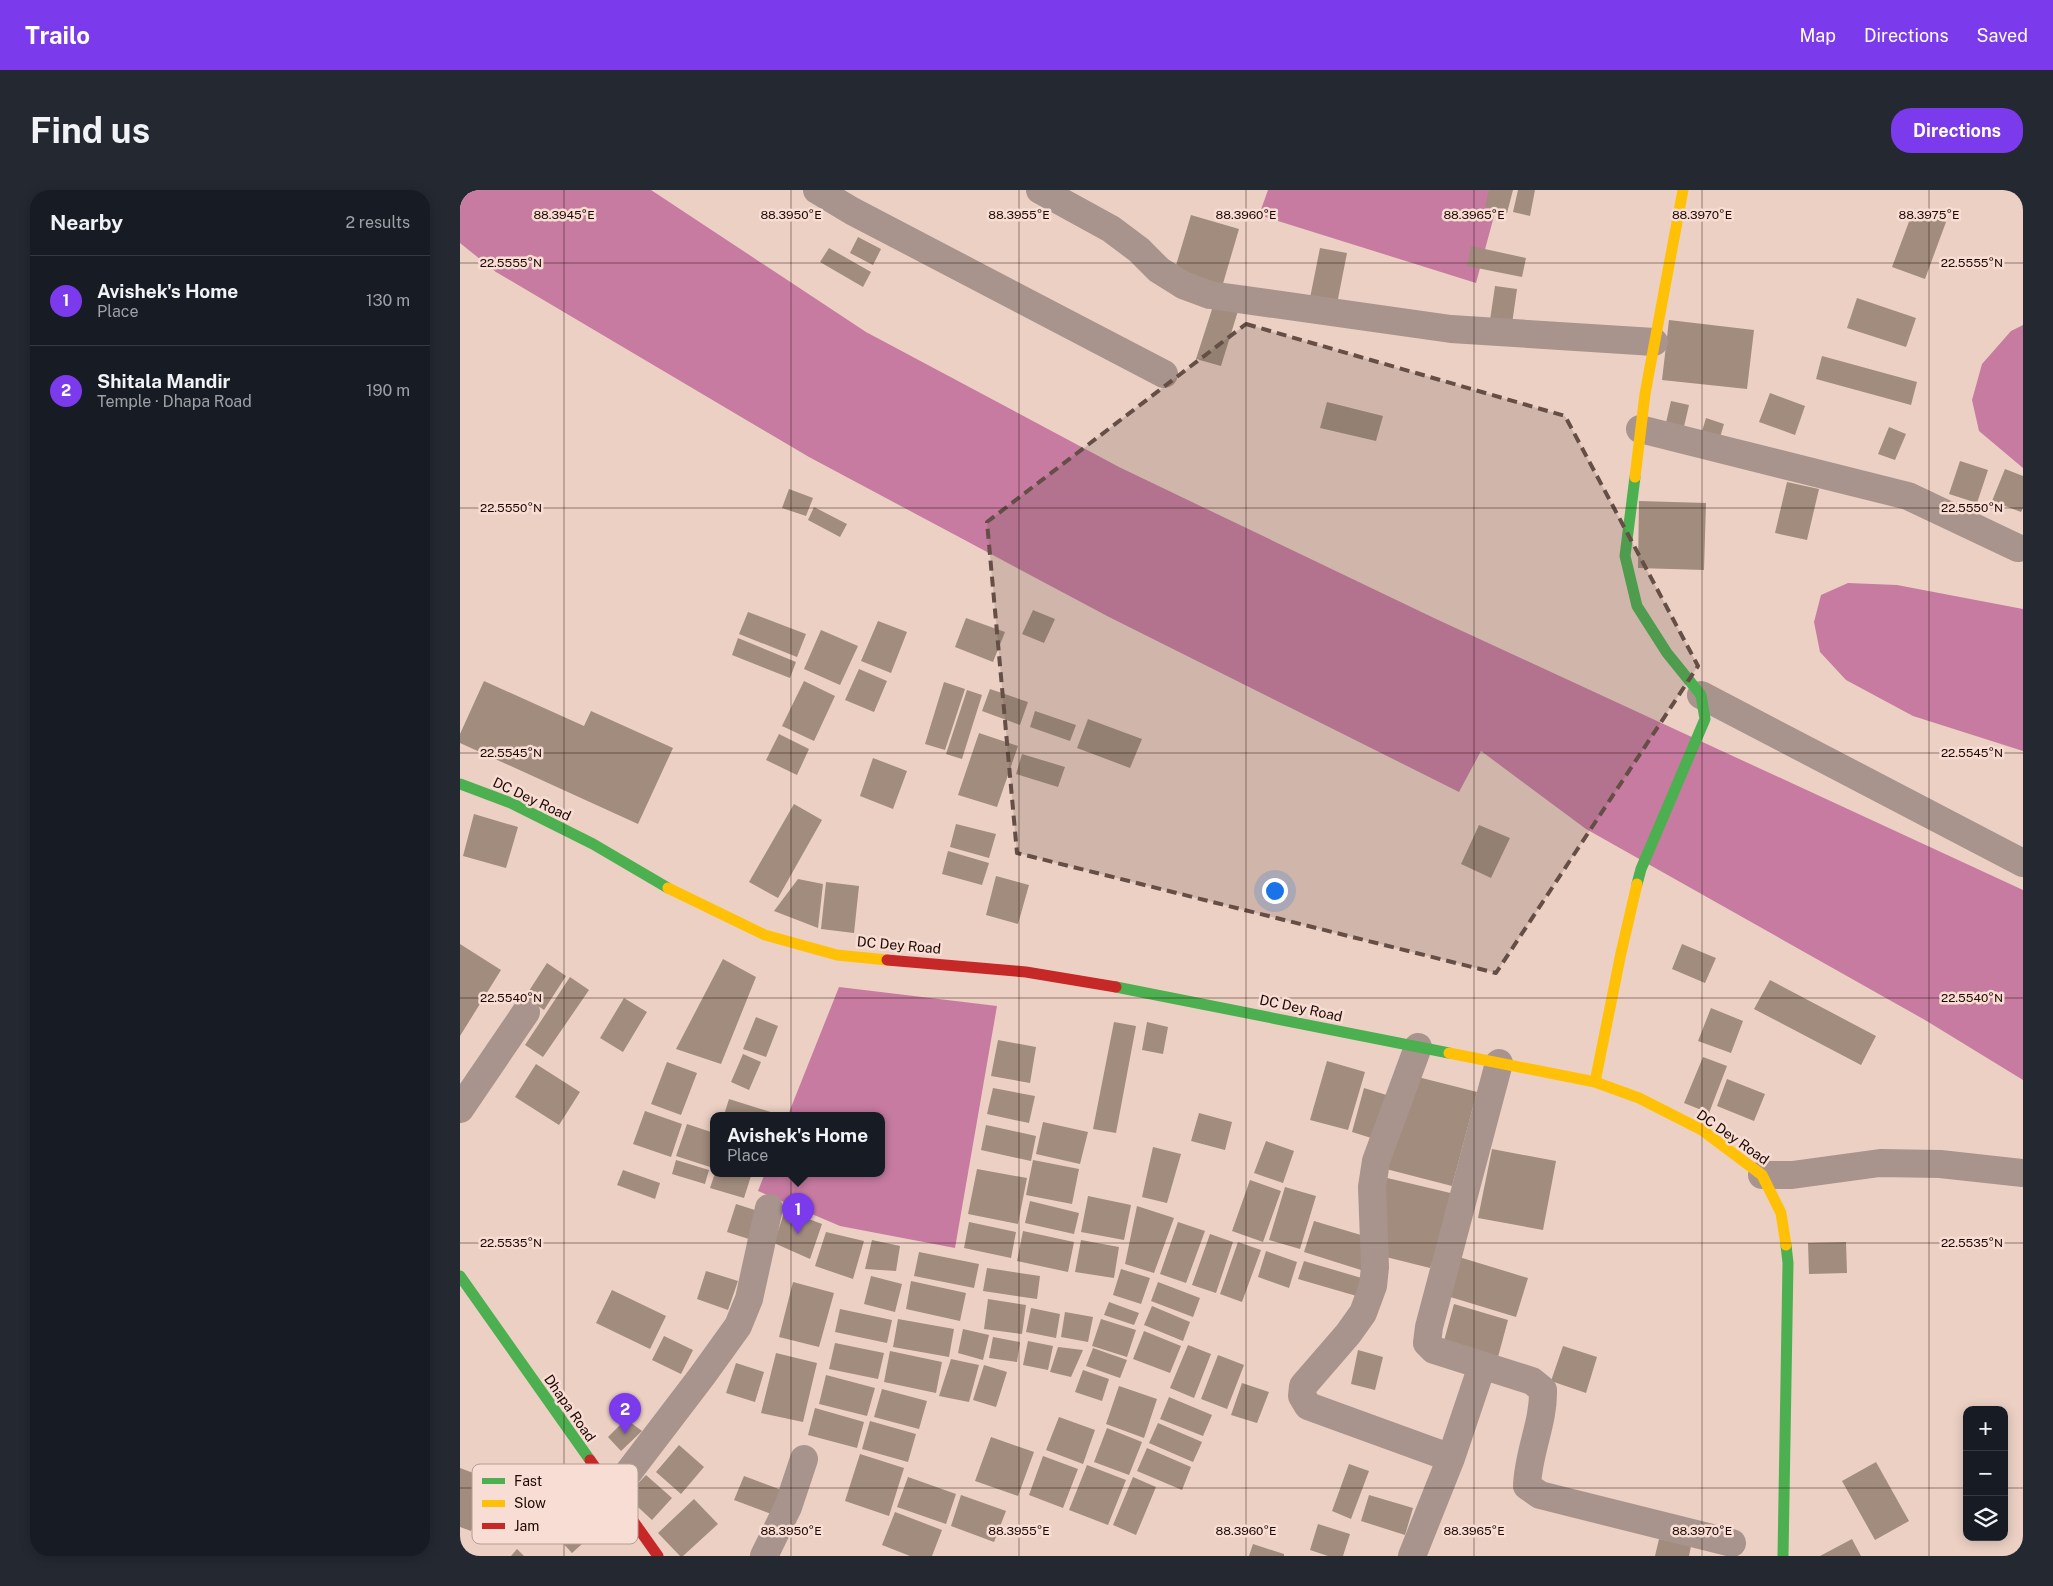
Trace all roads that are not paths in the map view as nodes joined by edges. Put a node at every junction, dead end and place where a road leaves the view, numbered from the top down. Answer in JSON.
{"nodes":[{"id":1,"x":817,"y":190,"type":"edge"},
{"id":2,"x":1040,"y":190,"type":"edge"},
{"id":3,"x":1683,"y":190,"type":"edge"},
{"id":4,"x":1654,"y":342,"type":"junction"},
{"id":5,"x":1164,"y":374,"type":"dead end"},
{"id":6,"x":1640,"y":429,"type":"junction"},
{"id":7,"x":2018,"y":548,"type":"dead end"},
{"id":8,"x":1703,"y":707,"type":"junction"},
{"id":9,"x":460,"y":784,"type":"edge"},
{"id":10,"x":2023,"y":863,"type":"edge"},
{"id":11,"x":526,"y":1012,"type":"dead end"},
{"id":12,"x":1418,"y":1047,"type":"junction"},
{"id":13,"x":1499,"y":1063,"type":"junction"},
{"id":14,"x":1595,"y":1082,"type":"junction"},
{"id":15,"x":460,"y":1109,"type":"edge"},
{"id":16,"x":2023,"y":1173,"type":"edge"},
{"id":17,"x":1762,"y":1174,"type":"junction"},
{"id":18,"x":768,"y":1208,"type":"dead end"},
{"id":19,"x":460,"y":1276,"type":"edge"},
{"id":20,"x":1482,"y":1366,"type":"junction"},
{"id":21,"x":1451,"y":1458,"type":"junction"},
{"id":22,"x":804,"y":1459,"type":"dead end"},
{"id":23,"x":591,"y":1464,"type":"edge"},
{"id":24,"x":635,"y":1464,"type":"edge"},
{"id":25,"x":638,"y":1529,"type":"edge"},
{"id":26,"x":1732,"y":1542,"type":"dead end"},
{"id":27,"x":658,"y":1556,"type":"edge"},
{"id":28,"x":764,"y":1556,"type":"edge"},
{"id":29,"x":1412,"y":1556,"type":"edge"},
{"id":30,"x":1783,"y":1556,"type":"edge"}],
"edges":[{"from":1,"to":5,"type":"street"},
{"from":2,"to":4,"type":"street"},
{"from":3,"to":4,"type":"street"},
{"from":4,"to":6,"type":"street"},
{"from":6,"to":7,"type":"street"},
{"from":6,"to":8,"type":"street"},
{"from":8,"to":10,"type":"street"},
{"from":8,"to":14,"type":"street"},
{"from":9,"to":12,"type":"street","name":"DC Dey Road"},
{"from":11,"to":15,"type":"street"},
{"from":12,"to":13,"type":"street","name":"DC Dey Road"},
{"from":12,"to":21,"type":"street"},
{"from":13,"to":14,"type":"street","name":"DC Dey Road"},
{"from":13,"to":20,"type":"street"},
{"from":14,"to":17,"type":"street","name":"DC Dey Road"},
{"from":16,"to":17,"type":"street"},
{"from":17,"to":30,"type":"street","name":"DC Dey Road"},
{"from":18,"to":24,"type":"street"},
{"from":19,"to":23,"type":"street","name":"Dhapa Road"},
{"from":20,"to":21,"type":"street"},
{"from":20,"to":26,"type":"street"},
{"from":21,"to":29,"type":"street"},
{"from":22,"to":28,"type":"street"},
{"from":25,"to":27,"type":"street","name":"Dhapa Road"}]}
